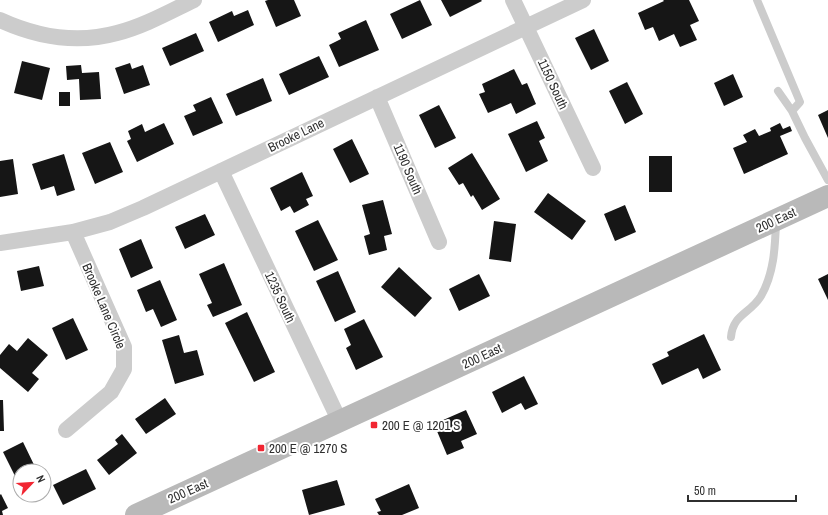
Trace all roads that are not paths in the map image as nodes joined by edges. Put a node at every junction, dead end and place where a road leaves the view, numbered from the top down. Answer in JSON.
{"nodes":[{"id":1,"x":194,"y":0,"type":"edge"},
{"id":2,"x":513,"y":0,"type":"edge"},
{"id":3,"x":583,"y":0,"type":"edge"},
{"id":4,"x":757,"y":0,"type":"edge"},
{"id":5,"x":0,"y":20,"type":"edge"},
{"id":6,"x":526,"y":27,"type":"junction"},
{"id":7,"x":778,"y":91,"type":"dead end"},
{"id":8,"x":377,"y":97,"type":"junction"},
{"id":9,"x":792,"y":111,"type":"junction"},
{"id":10,"x":593,"y":168,"type":"dead end"},
{"id":11,"x":221,"y":171,"type":"junction"},
{"id":12,"x":828,"y":180,"type":"edge"},
{"id":13,"x":828,"y":196,"type":"edge"},
{"id":14,"x":776,"y":220,"type":"junction"},
{"id":15,"x":73,"y":232,"type":"junction"},
{"id":16,"x":439,"y":242,"type":"dead end"},
{"id":17,"x":0,"y":243,"type":"edge"},
{"id":18,"x":730,"y":337,"type":"dead end"},
{"id":19,"x":340,"y":422,"type":"junction"},
{"id":20,"x":66,"y":430,"type":"dead end"},
{"id":21,"x":136,"y":515,"type":"edge"}],
"edges":[{"from":1,"to":5,"type":"street"},
{"from":2,"to":6,"type":"street","name":"1150 South"},
{"from":3,"to":6,"type":"street","name":"Brooke Lane"},
{"from":4,"to":9,"type":"lane"},
{"from":6,"to":8,"type":"street","name":"Brooke Lane"},
{"from":6,"to":10,"type":"street","name":"1150 South"},
{"from":7,"to":9,"type":"lane"},
{"from":8,"to":11,"type":"street","name":"Brooke Lane"},
{"from":8,"to":16,"type":"street","name":"1190 South"},
{"from":9,"to":12,"type":"lane"},
{"from":11,"to":15,"type":"street","name":"Brooke Lane"},
{"from":11,"to":19,"type":"street","name":"1235 South"},
{"from":13,"to":14,"type":"main road","name":"200 East"},
{"from":14,"to":18,"type":"lane"},
{"from":14,"to":19,"type":"main road","name":"200 East"},
{"from":15,"to":17,"type":"street","name":"Brooke Lane"},
{"from":15,"to":20,"type":"street","name":"Brooke Lane Circle"},
{"from":19,"to":21,"type":"main road","name":"200 East"}]}
